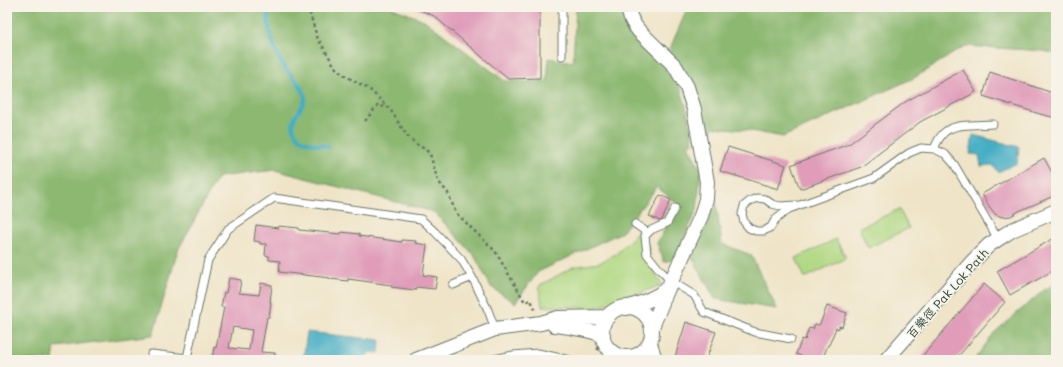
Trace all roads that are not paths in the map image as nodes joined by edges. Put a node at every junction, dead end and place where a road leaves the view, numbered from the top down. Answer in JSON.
{"nodes":[{"id":1,"x":562,"y":7,"type":"edge"},
{"id":2,"x":628,"y":7,"type":"edge"},
{"id":3,"x":562,"y":56,"type":"dead end"},
{"id":4,"x":993,"y":124,"type":"dead end"},
{"id":5,"x":934,"y":149,"type":"junction"},
{"id":6,"x":797,"y":205,"type":"junction"},
{"id":7,"x":675,"y":208,"type":"dead end"},
{"id":8,"x":1056,"y":211,"type":"edge"},
{"id":9,"x":635,"y":224,"type":"dead end"},
{"id":10,"x":648,"y":233,"type":"junction"},
{"id":11,"x":998,"y":239,"type":"junction"},
{"id":12,"x":472,"y":277,"type":"junction"},
{"id":13,"x":670,"y":284,"type":"junction"},
{"id":14,"x":453,"y":285,"type":"dead end"},
{"id":15,"x":625,"y":308,"type":"junction"},
{"id":16,"x":608,"y":317,"type":"junction"},
{"id":17,"x":539,"y":318,"type":"junction"},
{"id":18,"x":652,"y":327,"type":"junction"},
{"id":19,"x":494,"y":329,"type":"junction"},
{"id":20,"x":791,"y":339,"type":"dead end"},
{"id":21,"x":599,"y":341,"type":"junction"},
{"id":22,"x":650,"y":342,"type":"junction"},
{"id":23,"x":151,"y":354,"type":"dead end"},
{"id":24,"x":636,"y":358,"type":"edge"},
{"id":25,"x":615,"y":359,"type":"edge"},
{"id":26,"x":416,"y":360,"type":"edge"},
{"id":27,"x":490,"y":360,"type":"edge"},
{"id":28,"x":570,"y":360,"type":"edge"},
{"id":29,"x":655,"y":360,"type":"edge"},
{"id":30,"x":886,"y":360,"type":"edge"}],
"edges":[{"from":1,"to":3,"type":"lane"},
{"from":2,"to":13,"type":"street"},
{"from":4,"to":5,"type":"lane"},
{"from":5,"to":6,"type":"lane"},
{"from":5,"to":11,"type":"lane"},
{"from":6,"to":6,"type":"lane"},
{"from":7,"to":10,"type":"lane"},
{"from":8,"to":11,"type":"street","name":"百樂徑 Pak Lok Path"},
{"from":9,"to":10,"type":"lane"},
{"from":10,"to":13,"type":"lane"},
{"from":11,"to":30,"type":"street","name":"百樂徑 Pak Lok Path"},
{"from":12,"to":14,"type":"lane"},
{"from":12,"to":19,"type":"lane"},
{"from":12,"to":23,"type":"lane"},
{"from":13,"to":15,"type":"street"},
{"from":13,"to":18,"type":"street"},
{"from":13,"to":20,"type":"lane"},
{"from":15,"to":16,"type":"street"},
{"from":15,"to":18,"type":"street"},
{"from":16,"to":17,"type":"street"},
{"from":16,"to":21,"type":"street"},
{"from":17,"to":19,"type":"street"},
{"from":17,"to":21,"type":"street"},
{"from":18,"to":22,"type":"street"},
{"from":19,"to":26,"type":"street"},
{"from":21,"to":25,"type":"street"},
{"from":22,"to":24,"type":"street"},
{"from":22,"to":29,"type":"street"},
{"from":24,"to":25,"type":"street"},
{"from":27,"to":28,"type":"lane"}]}
